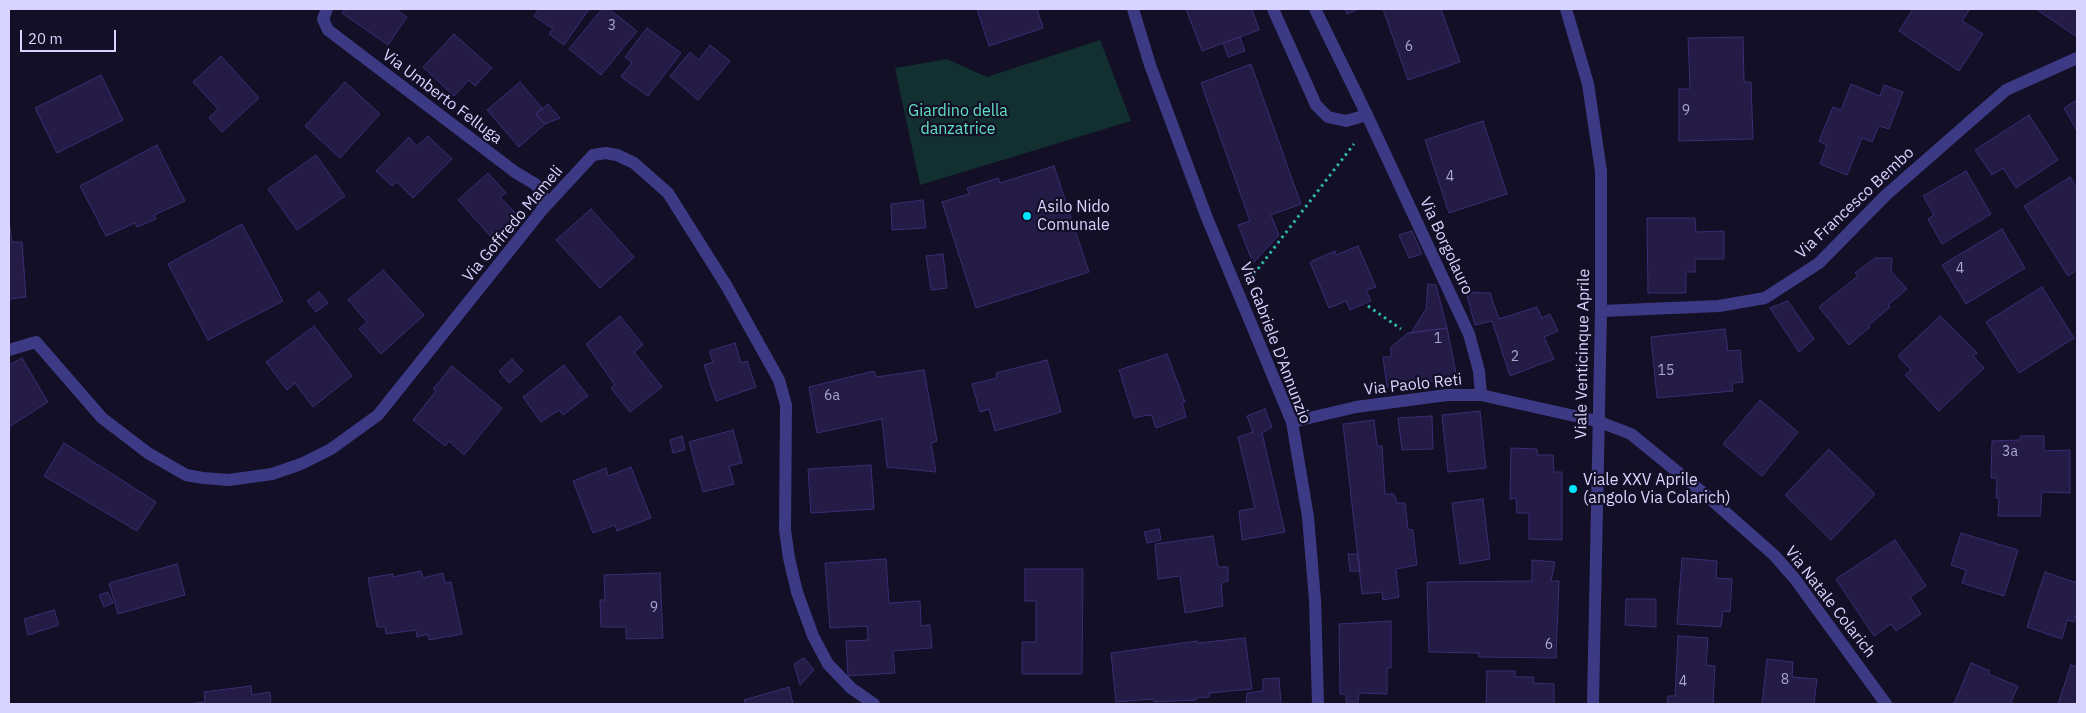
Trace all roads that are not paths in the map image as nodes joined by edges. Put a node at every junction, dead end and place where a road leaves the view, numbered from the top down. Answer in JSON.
{"nodes":[{"id":1,"x":327,"y":9,"type":"edge"},
{"id":2,"x":1133,"y":9,"type":"edge"},
{"id":3,"x":1273,"y":9,"type":"edge"},
{"id":4,"x":1315,"y":9,"type":"edge"},
{"id":5,"x":1566,"y":9,"type":"edge"},
{"id":6,"x":2077,"y":58,"type":"edge"},
{"id":7,"x":1367,"y":115,"type":"junction"},
{"id":8,"x":542,"y":210,"type":"junction"},
{"id":9,"x":1601,"y":311,"type":"junction"},
{"id":10,"x":9,"y":350,"type":"edge"},
{"id":11,"x":1481,"y":395,"type":"junction"},
{"id":12,"x":1597,"y":421,"type":"junction"},
{"id":13,"x":1292,"y":422,"type":"junction"},
{"id":14,"x":874,"y":704,"type":"edge"},
{"id":15,"x":1318,"y":704,"type":"edge"},
{"id":16,"x":1593,"y":704,"type":"edge"},
{"id":17,"x":1886,"y":704,"type":"edge"}],
"edges":[{"from":1,"to":8,"type":"street","name":"Via Umberto Felluga"},
{"from":2,"to":13,"type":"street","name":"Via Gabriele D'Annunzio"},
{"from":3,"to":7,"type":"street"},
{"from":4,"to":7,"type":"street","name":"Via Borgolauro"},
{"from":5,"to":9,"type":"street","name":"Viale Venticinque Aprile"},
{"from":6,"to":9,"type":"street","name":"Via Francesco Bembo"},
{"from":7,"to":11,"type":"street","name":"Via Borgolauro"},
{"from":8,"to":10,"type":"street","name":"Via Goffredo Mameli"},
{"from":8,"to":14,"type":"street","name":"Via Goffredo Mameli"},
{"from":9,"to":12,"type":"street","name":"Viale Venticinque Aprile"},
{"from":11,"to":12,"type":"street","name":"Via Paolo Reti"},
{"from":11,"to":13,"type":"street","name":"Via Paolo Reti"},
{"from":12,"to":16,"type":"street","name":"Viale Venticinque Aprile"},
{"from":12,"to":17,"type":"street","name":"Via Natale Colarich"},
{"from":13,"to":15,"type":"street","name":"Via Gabriele D'Annunzio"}]}
